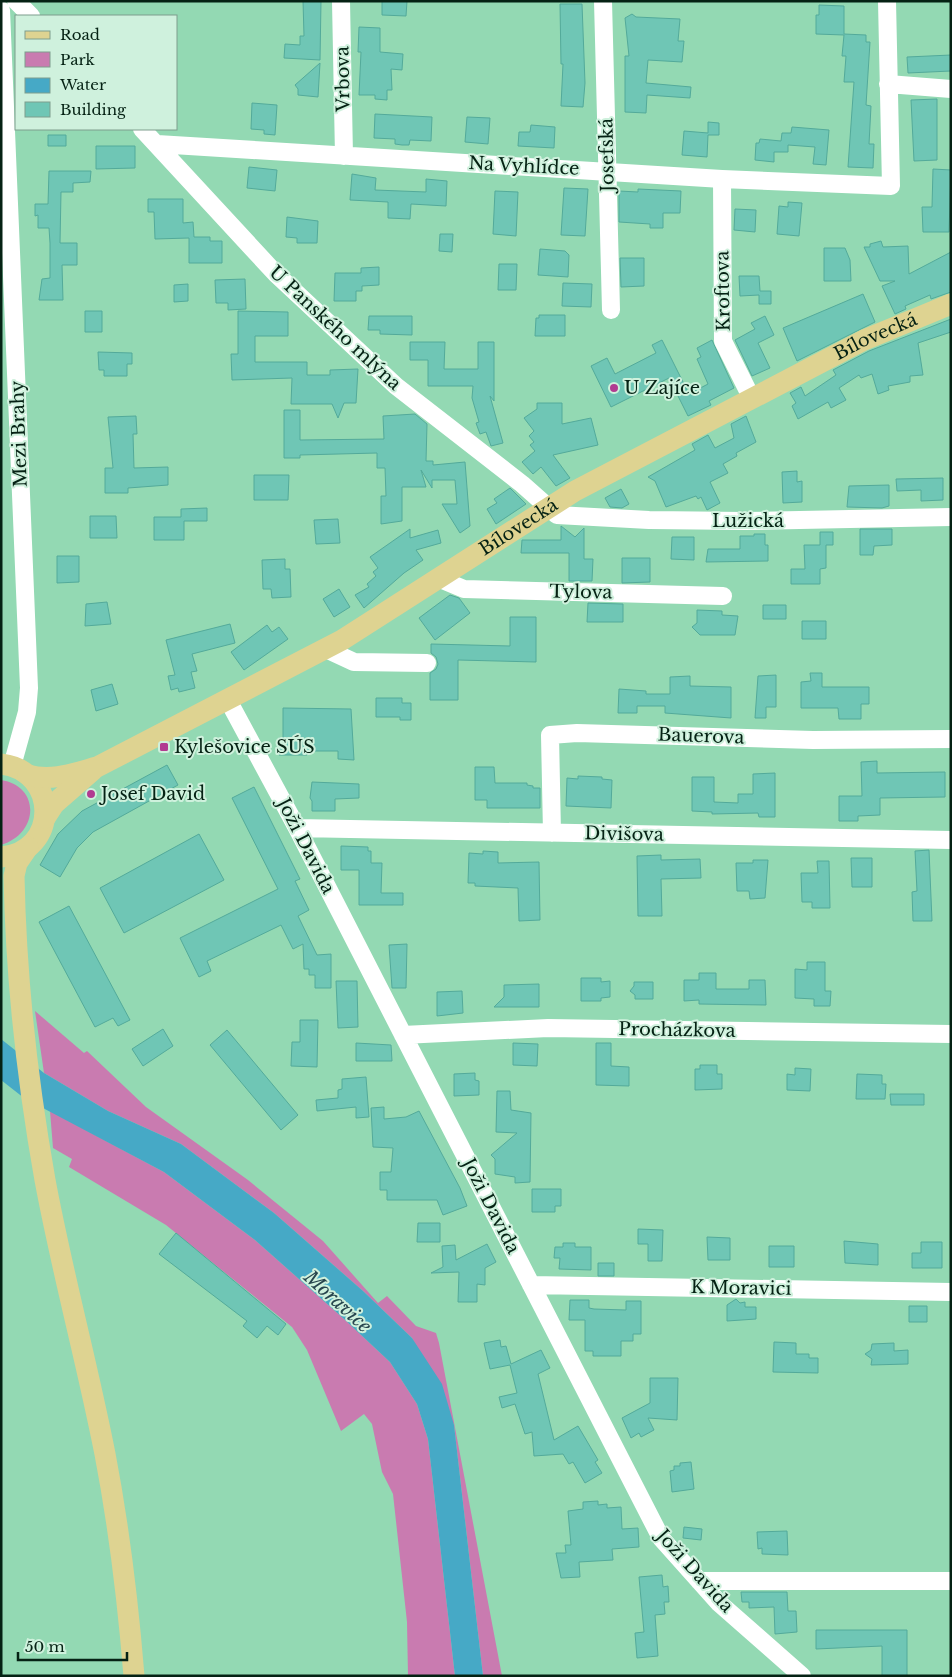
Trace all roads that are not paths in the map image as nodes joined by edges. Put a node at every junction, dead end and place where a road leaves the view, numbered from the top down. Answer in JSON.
{"nodes":[{"id":1,"x":16,"y":1,"type":"edge"},
{"id":2,"x":341,"y":1,"type":"edge"},
{"id":3,"x":603,"y":1,"type":"edge"},
{"id":4,"x":887,"y":1,"type":"edge"},
{"id":5,"x":1,"y":10,"type":"edge"},
{"id":6,"x":30,"y":15,"type":"edge"},
{"id":7,"x":888,"y":84,"type":"junction"},
{"id":8,"x":951,"y":89,"type":"edge"},
{"id":9,"x":143,"y":130,"type":"edge"},
{"id":10,"x":157,"y":144,"type":"junction"},
{"id":11,"x":344,"y":156,"type":"junction"},
{"id":12,"x":607,"y":171,"type":"junction"},
{"id":13,"x":722,"y":179,"type":"junction"},
{"id":14,"x":951,"y":304,"type":"edge"},
{"id":15,"x":611,"y":310,"type":"dead end"},
{"id":16,"x":751,"y":397,"type":"junction"},
{"id":17,"x":547,"y":507,"type":"junction"},
{"id":18,"x":951,"y":517,"type":"edge"},
{"id":19,"x":440,"y":579,"type":"junction"},
{"id":20,"x":723,"y":596,"type":"dead end"},
{"id":21,"x":326,"y":649,"type":"junction"},
{"id":22,"x":427,"y":663,"type":"dead end"},
{"id":23,"x":228,"y":700,"type":"junction"},
{"id":24,"x":951,"y":740,"type":"edge"},
{"id":25,"x":97,"y":767,"type":"junction"},
{"id":26,"x":14,"y":768,"type":"edge"},
{"id":27,"x":45,"y":818,"type":"junction"},
{"id":28,"x":297,"y":828,"type":"junction"},
{"id":29,"x":552,"y":833,"type":"junction"},
{"id":30,"x":951,"y":840,"type":"edge"},
{"id":31,"x":28,"y":847,"type":"junction"},
{"id":32,"x":1,"y":857,"type":"edge"},
{"id":33,"x":1,"y":914,"type":"edge"},
{"id":34,"x":19,"y":994,"type":"junction"},
{"id":35,"x":951,"y":1034,"type":"edge"},
{"id":36,"x":403,"y":1036,"type":"junction"},
{"id":37,"x":531,"y":1285,"type":"junction"},
{"id":38,"x":951,"y":1292,"type":"edge"},
{"id":39,"x":699,"y":1581,"type":"junction"},
{"id":40,"x":951,"y":1581,"type":"edge"},
{"id":41,"x":134,"y":1676,"type":"edge"},
{"id":42,"x":802,"y":1676,"type":"edge"}],
"edges":[{"from":1,"to":6,"type":"street"},
{"from":2,"to":11,"type":"street","name":"Vrbova"},
{"from":3,"to":12,"type":"street","name":"Josefská"},
{"from":4,"to":7,"type":"street"},
{"from":5,"to":26,"type":"street","name":"Mezi Brahy"},
{"from":7,"to":8,"type":"street"},
{"from":7,"to":13,"type":"street","name":"Na Vyhlídce"},
{"from":9,"to":10,"type":"street","name":"U Panského mlýna"},
{"from":10,"to":11,"type":"street","name":"Na Vyhlídce"},
{"from":10,"to":17,"type":"street","name":"U Panského mlýna"},
{"from":11,"to":12,"type":"street","name":"Na Vyhlídce"},
{"from":12,"to":13,"type":"street","name":"Na Vyhlídce"},
{"from":12,"to":15,"type":"street","name":"Josefská"},
{"from":13,"to":16,"type":"street","name":"Kroftova"},
{"from":14,"to":16,"type":"main road","name":"Bílovecká"},
{"from":16,"to":17,"type":"main road","name":"Bílovecká"},
{"from":17,"to":18,"type":"street","name":"Lužická"},
{"from":17,"to":19,"type":"main road","name":"Bílovecká"},
{"from":19,"to":20,"type":"street","name":"Tylova"},
{"from":19,"to":21,"type":"main road","name":"Bílovecká"},
{"from":21,"to":22,"type":"street"},
{"from":21,"to":23,"type":"main road","name":"Bílovecká"},
{"from":23,"to":25,"type":"main road","name":"Bílovecká"},
{"from":23,"to":28,"type":"street","name":"Joži Davida"},
{"from":24,"to":29,"type":"street","name":"Bauerova"},
{"from":25,"to":26,"type":"main road","name":"Bílovecká"},
{"from":25,"to":27,"type":"main road","name":"Bílovecká"},
{"from":26,"to":27,"type":"main road"},
{"from":27,"to":31,"type":"main road","name":"Bílovecká"},
{"from":28,"to":29,"type":"street","name":"Divišova"},
{"from":28,"to":36,"type":"street","name":"Joži Davida"},
{"from":29,"to":30,"type":"street","name":"Divišova"},
{"from":31,"to":32,"type":"main road"},
{"from":31,"to":34,"type":"main road","name":"Bílovecká"},
{"from":33,"to":34,"type":"main road"},
{"from":34,"to":41,"type":"main road"},
{"from":35,"to":36,"type":"street","name":"Procházkova"},
{"from":36,"to":37,"type":"street","name":"Joži Davida"},
{"from":37,"to":38,"type":"street","name":"K Moravici"},
{"from":37,"to":39,"type":"street","name":"Joži Davida"},
{"from":39,"to":40,"type":"street"},
{"from":39,"to":42,"type":"street","name":"Joži Davida"}]}
